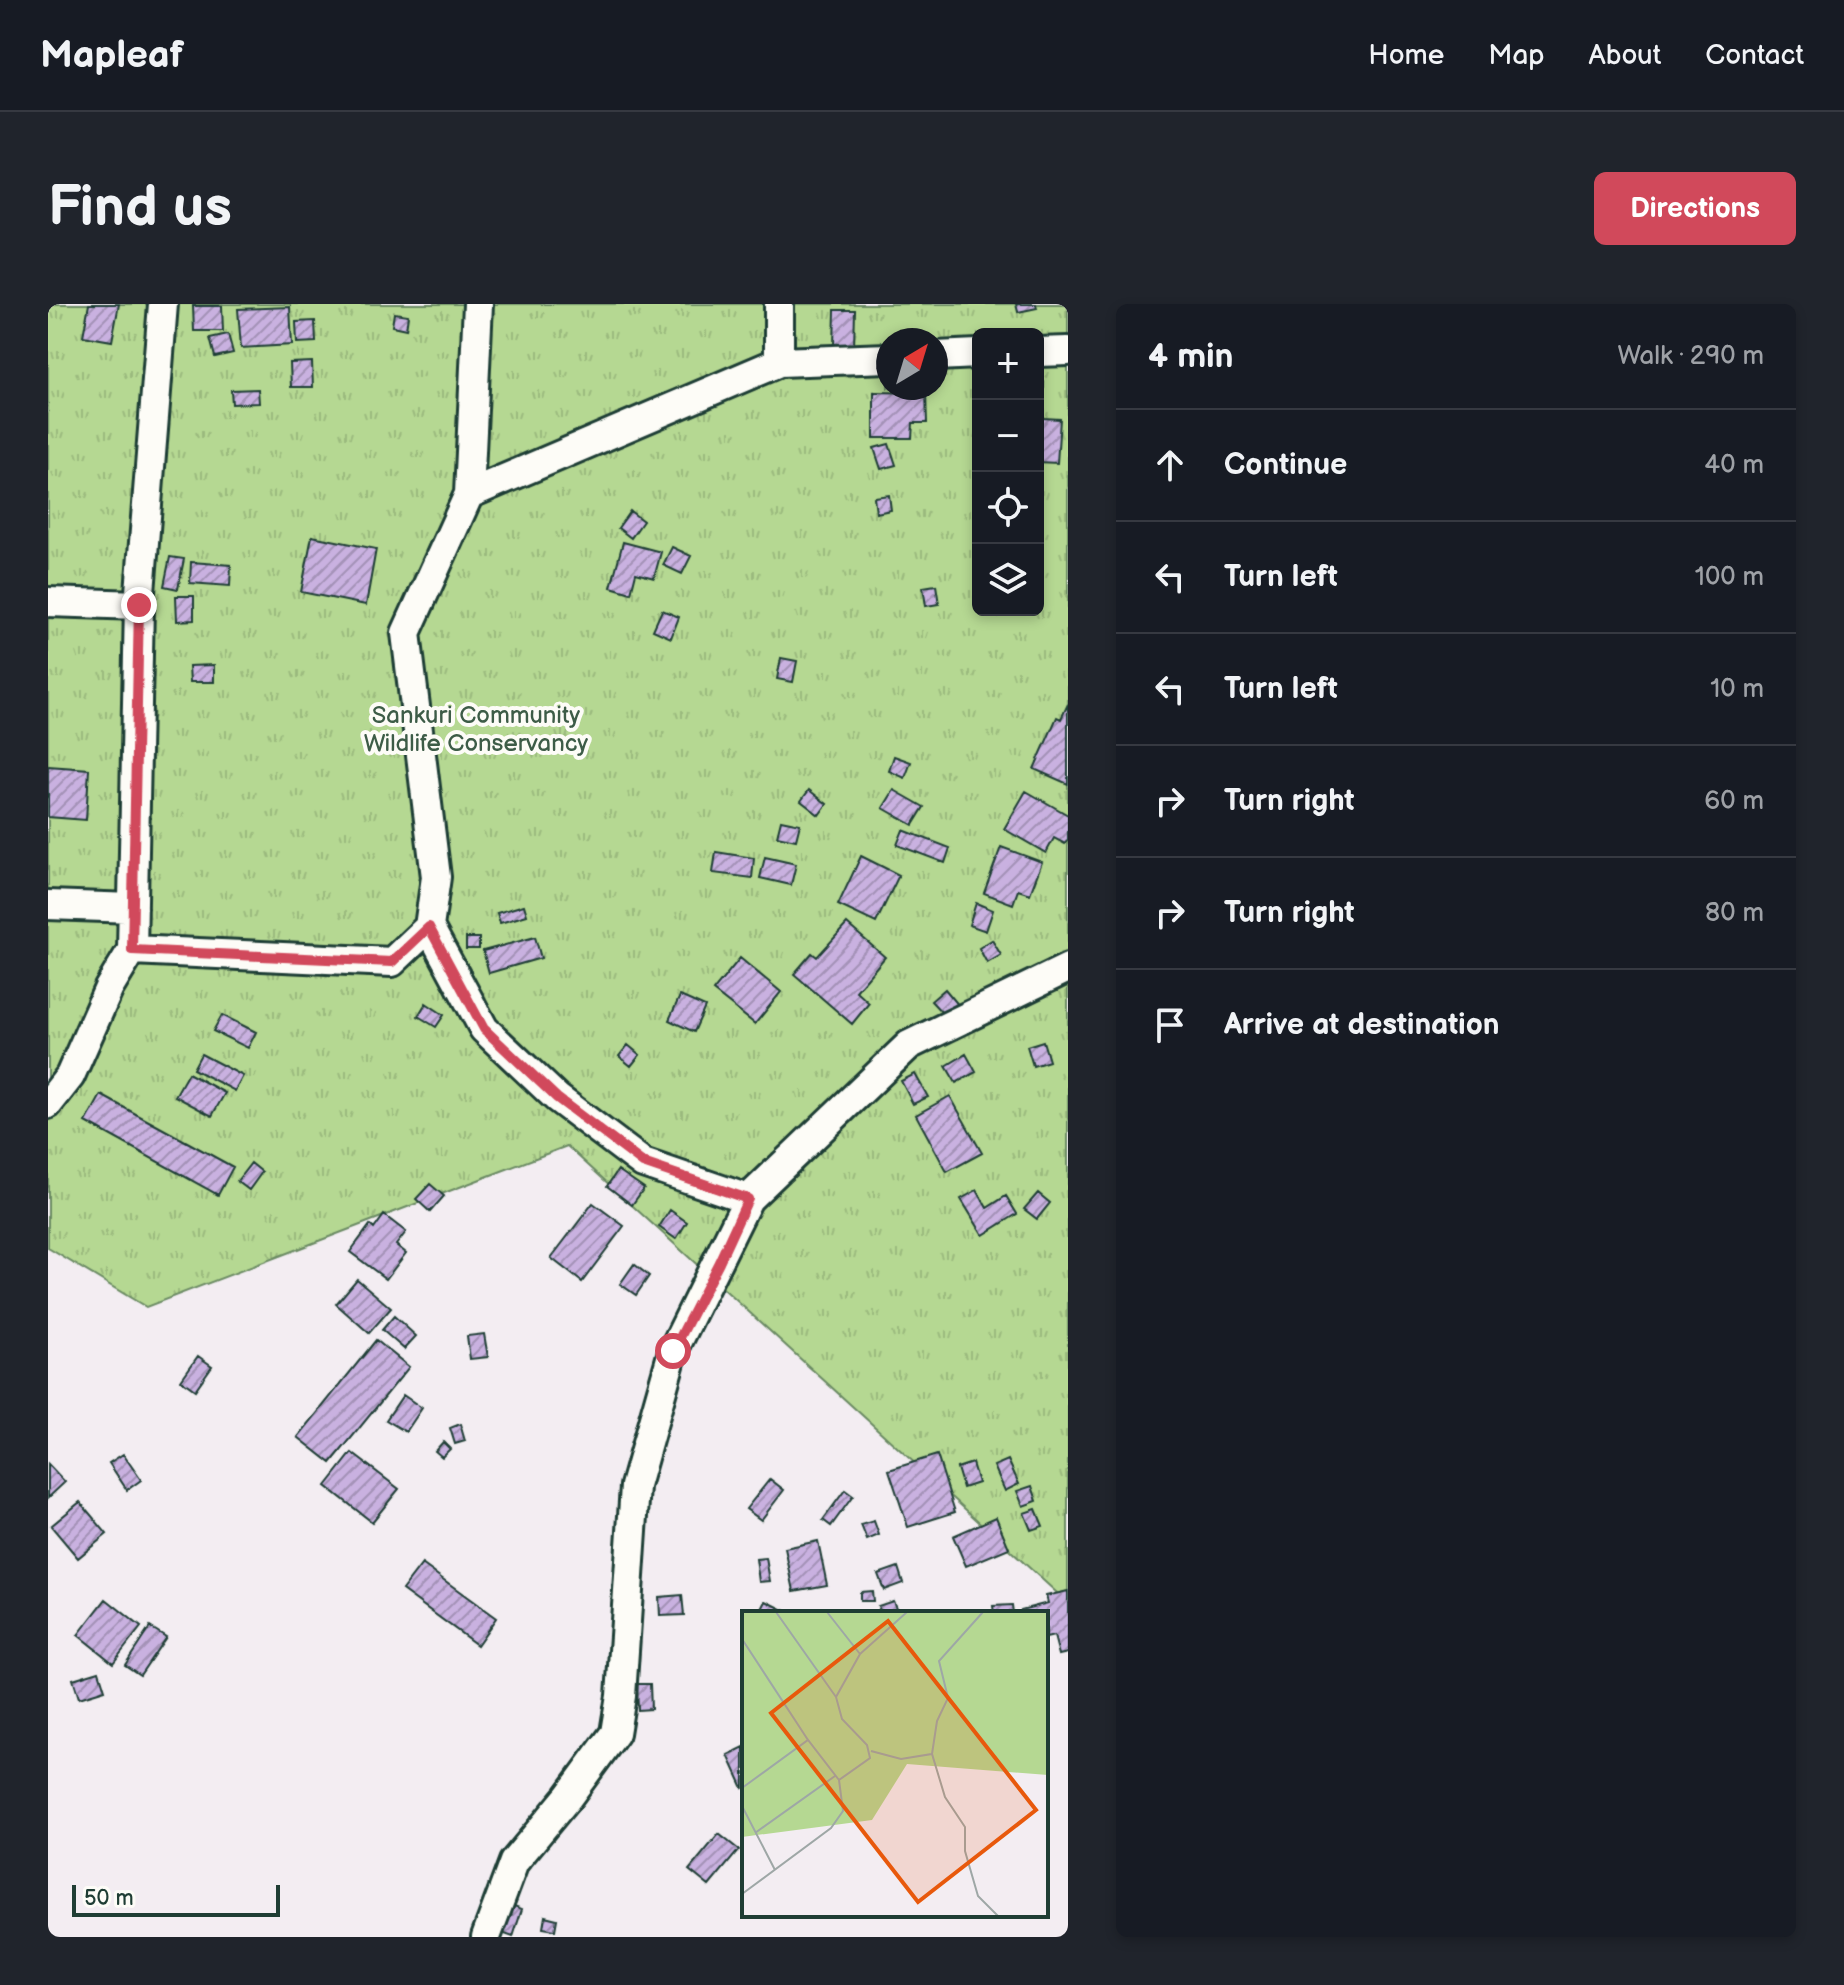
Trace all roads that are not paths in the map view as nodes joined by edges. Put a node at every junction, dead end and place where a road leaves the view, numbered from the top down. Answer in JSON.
{"nodes":[{"id":1,"x":163,"y":304,"type":"edge"},
{"id":2,"x":478,"y":304,"type":"edge"},
{"id":3,"x":779,"y":304,"type":"edge"},
{"id":4,"x":1068,"y":351,"type":"edge"},
{"id":5,"x":1044,"y":352,"type":"edge"},
{"id":6,"x":972,"y":354,"type":"edge"},
{"id":7,"x":948,"y":355,"type":"edge"},
{"id":8,"x":876,"y":358,"type":"edge"},
{"id":9,"x":779,"y":362,"type":"junction"},
{"id":10,"x":469,"y":494,"type":"junction"},
{"id":11,"x":48,"y":602,"type":"edge"},
{"id":12,"x":139,"y":605,"type":"junction"},
{"id":13,"x":48,"y":905,"type":"edge"},
{"id":14,"x":133,"y":908,"type":"junction"},
{"id":15,"x":429,"y":927,"type":"junction"},
{"id":16,"x":132,"y":950,"type":"junction"},
{"id":17,"x":1068,"y":968,"type":"edge"},
{"id":18,"x":48,"y":1104,"type":"edge"},
{"id":19,"x":748,"y":1199,"type":"junction"},
{"id":20,"x":486,"y":1937,"type":"edge"}],
"edges":[{"from":1,"to":12,"type":"street"},
{"from":2,"to":10,"type":"street"},
{"from":3,"to":9,"type":"street"},
{"from":4,"to":5,"type":"street"},
{"from":6,"to":7,"type":"street"},
{"from":8,"to":9,"type":"street"},
{"from":9,"to":10,"type":"street"},
{"from":10,"to":15,"type":"street"},
{"from":11,"to":12,"type":"street"},
{"from":12,"to":14,"type":"street"},
{"from":13,"to":14,"type":"street"},
{"from":14,"to":16,"type":"street"},
{"from":15,"to":16,"type":"street"},
{"from":15,"to":19,"type":"street"},
{"from":16,"to":18,"type":"street"},
{"from":17,"to":19,"type":"street"},
{"from":19,"to":20,"type":"street"}]}
